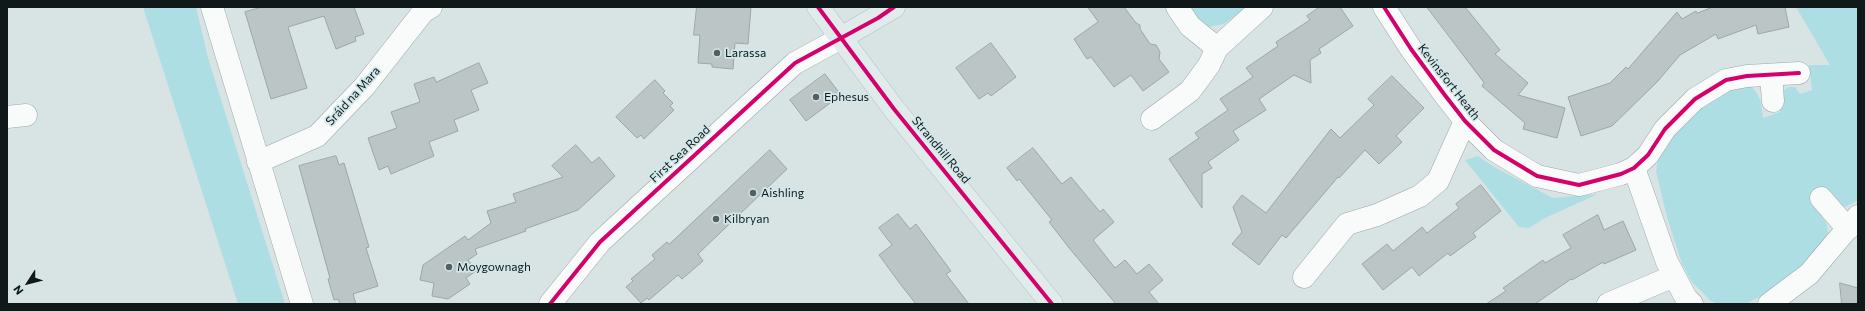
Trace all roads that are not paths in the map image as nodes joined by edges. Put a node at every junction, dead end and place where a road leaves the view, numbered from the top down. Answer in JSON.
{"nodes":[{"id":1,"x":212,"y":7,"type":"edge"},
{"id":2,"x":431,"y":7,"type":"edge"},
{"id":3,"x":818,"y":7,"type":"edge"},
{"id":4,"x":894,"y":7,"type":"edge"},
{"id":5,"x":1177,"y":7,"type":"edge"},
{"id":6,"x":1262,"y":7,"type":"edge"},
{"id":7,"x":1385,"y":7,"type":"edge"},
{"id":8,"x":841,"y":38,"type":"junction"},
{"id":9,"x":1217,"y":48,"type":"junction"},
{"id":10,"x":1799,"y":74,"type":"dead end"},
{"id":11,"x":1771,"y":75,"type":"junction"},
{"id":12,"x":1773,"y":101,"type":"dead end"},
{"id":13,"x":1152,"y":119,"type":"dead end"},
{"id":14,"x":1465,"y":121,"type":"junction"},
{"id":15,"x":258,"y":162,"type":"junction"},
{"id":16,"x":1634,"y":168,"type":"junction"},
{"id":17,"x":1821,"y":198,"type":"dead end"},
{"id":18,"x":1853,"y":223,"type":"edge"},
{"id":19,"x":1674,"y":276,"type":"junction"},
{"id":20,"x":1304,"y":277,"type":"dead end"},
{"id":21,"x":302,"y":304,"type":"edge"},
{"id":22,"x":550,"y":304,"type":"edge"},
{"id":23,"x":1052,"y":304,"type":"edge"},
{"id":24,"x":1608,"y":304,"type":"edge"},
{"id":25,"x":1692,"y":304,"type":"edge"},
{"id":26,"x":1769,"y":304,"type":"edge"}],
"edges":[{"from":1,"to":15,"type":"street"},
{"from":2,"to":15,"type":"street","name":"Sráid na Mara"},
{"from":3,"to":8,"type":"main road","name":"Strandhill Road"},
{"from":4,"to":8,"type":"main road"},
{"from":5,"to":9,"type":"street"},
{"from":6,"to":9,"type":"street"},
{"from":7,"to":14,"type":"street","name":"Kevinsfort Heath"},
{"from":8,"to":22,"type":"street","name":"First Sea Road"},
{"from":8,"to":23,"type":"main road","name":"Strandhill Road"},
{"from":9,"to":13,"type":"street"},
{"from":10,"to":11,"type":"street","name":"Kevinsfort Heath"},
{"from":11,"to":12,"type":"street"},
{"from":11,"to":16,"type":"street","name":"Kevinsfort Heath"},
{"from":14,"to":16,"type":"street","name":"Kevinsfort Heath"},
{"from":14,"to":20,"type":"street","name":"Kevinsfort Heath"},
{"from":15,"to":21,"type":"street"},
{"from":16,"to":19,"type":"street"},
{"from":17,"to":18,"type":"street"},
{"from":18,"to":26,"type":"street"},
{"from":19,"to":24,"type":"street"},
{"from":19,"to":25,"type":"street"}]}
